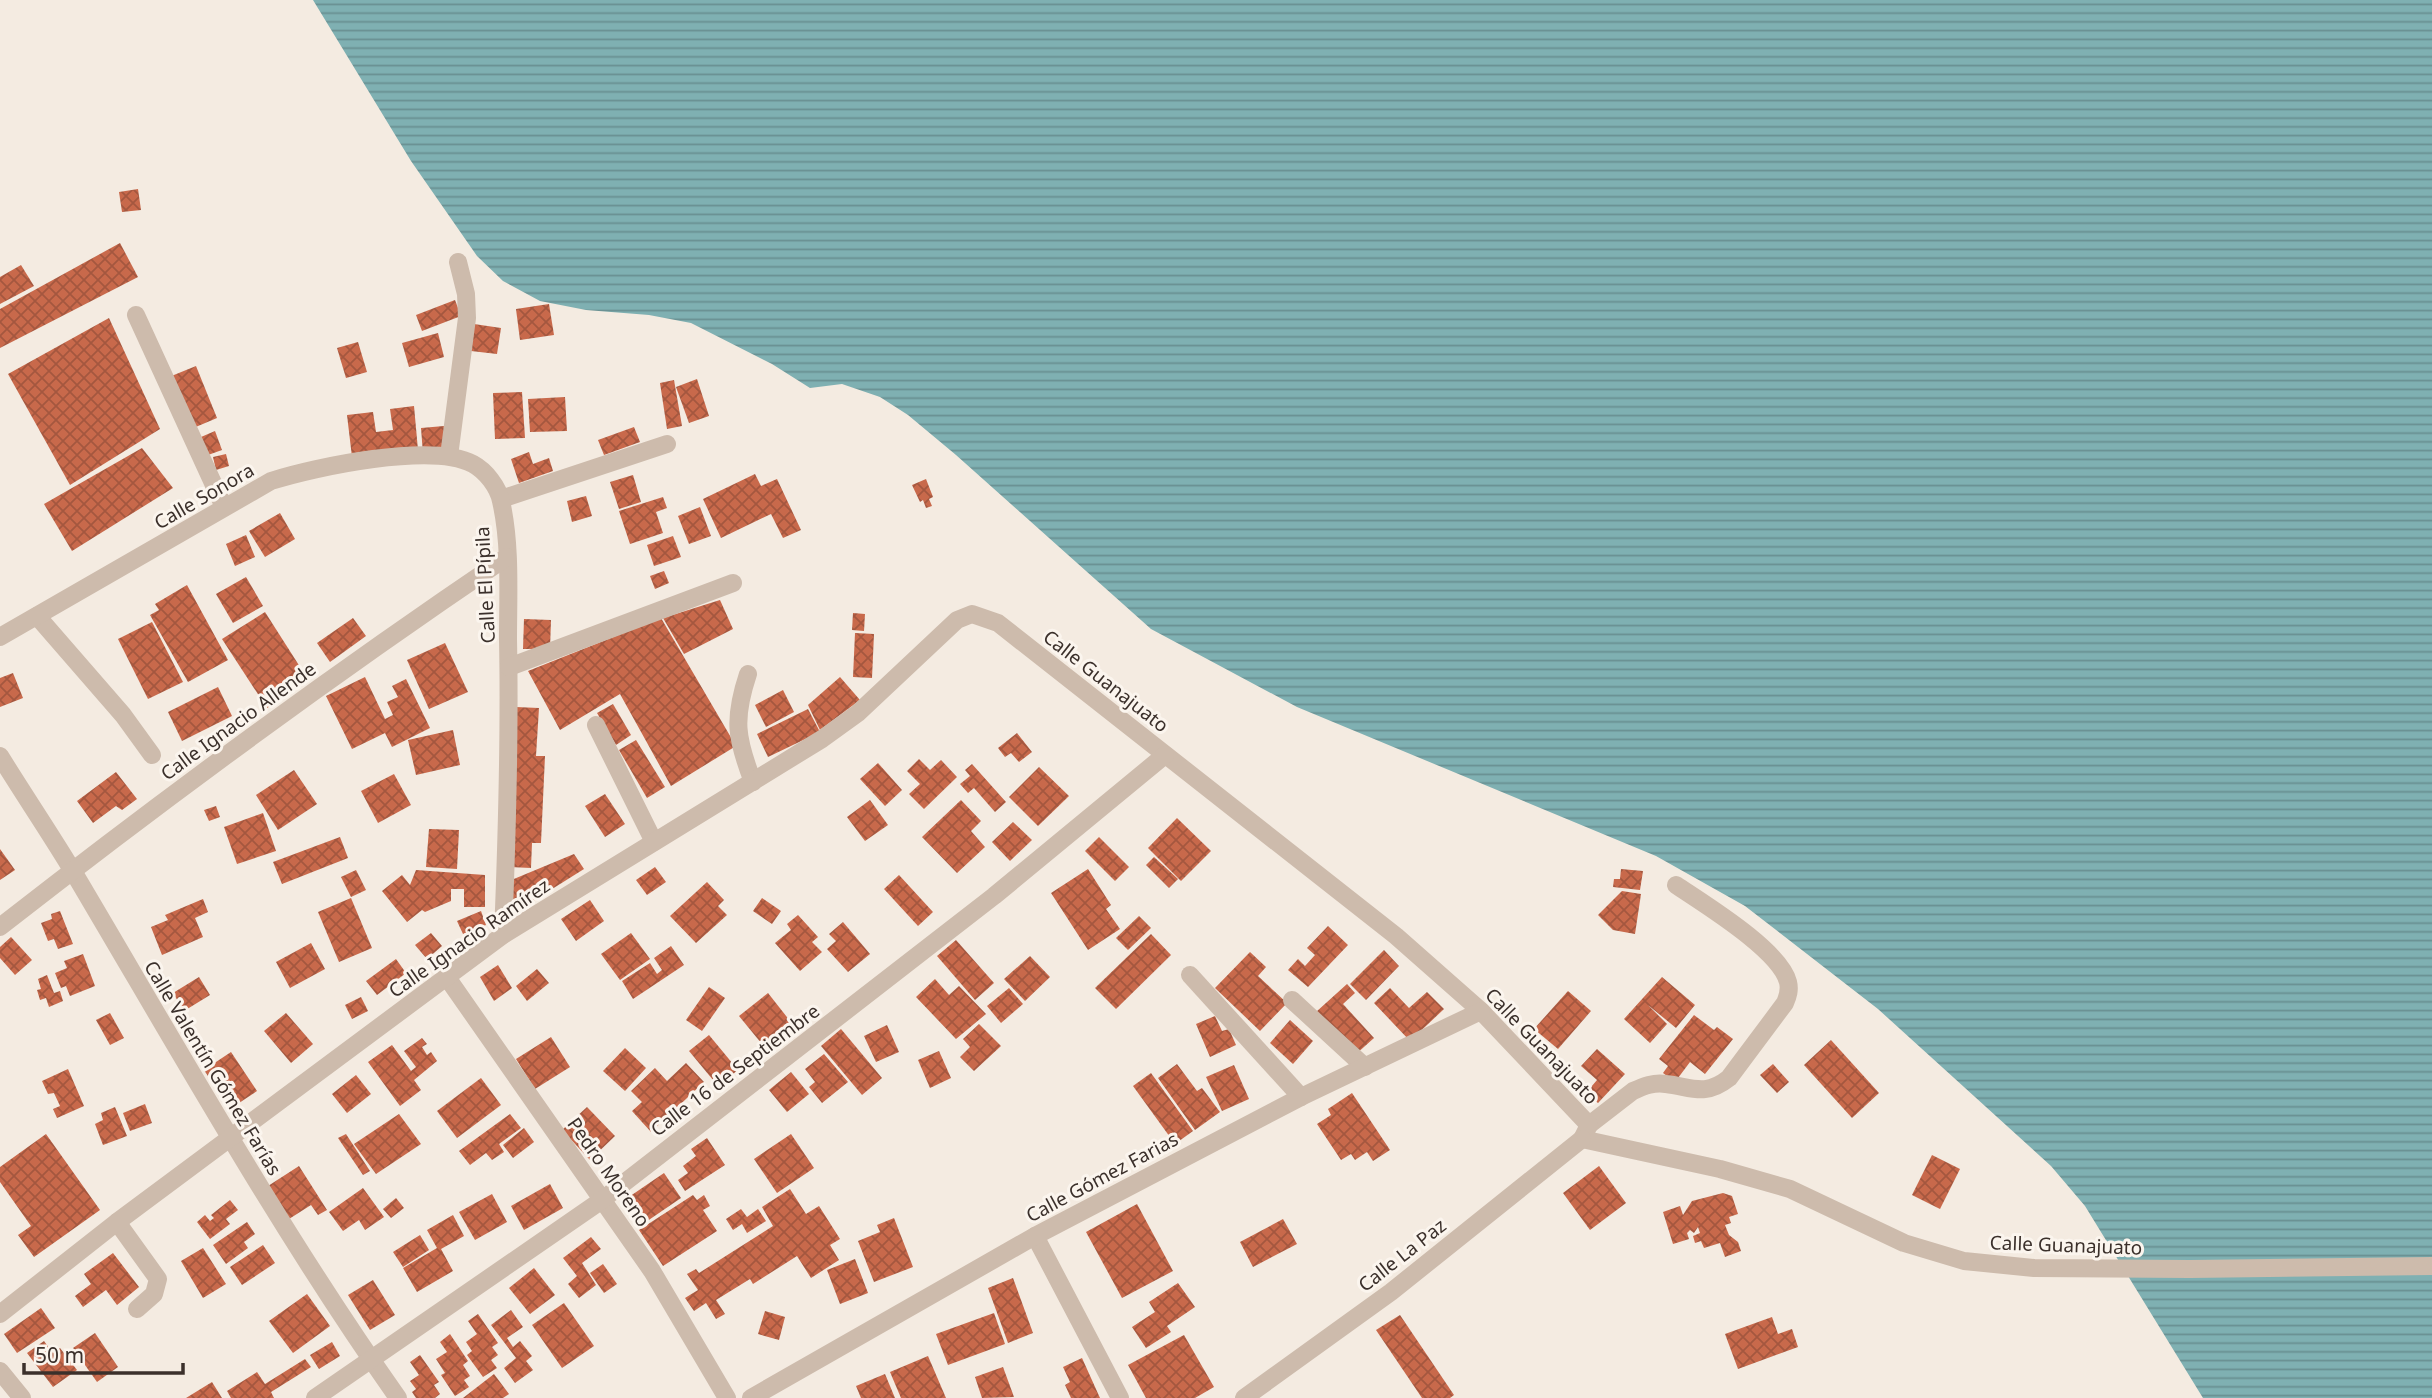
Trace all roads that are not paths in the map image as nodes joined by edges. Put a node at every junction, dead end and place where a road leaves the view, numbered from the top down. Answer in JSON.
{"nodes":[{"id":1,"x":458,"y":262,"type":"dead end"},
{"id":2,"x":136,"y":315,"type":"dead end"},
{"id":3,"x":667,"y":444,"type":"dead end"},
{"id":4,"x":450,"y":456,"type":"junction"},
{"id":5,"x":501,"y":499,"type":"junction"},
{"id":6,"x":224,"y":507,"type":"junction"},
{"id":7,"x":507,"y":557,"type":"junction"},
{"id":8,"x":733,"y":583,"type":"dead end"},
{"id":9,"x":972,"y":614,"type":"joint"},
{"id":10,"x":37,"y":616,"type":"junction"},
{"id":11,"x":0,"y":637,"type":"edge"},
{"id":12,"x":509,"y":667,"type":"junction"},
{"id":13,"x":748,"y":674,"type":"dead end"},
{"id":14,"x":596,"y":725,"type":"dead end"},
{"id":15,"x":0,"y":755,"type":"edge"},
{"id":16,"x":152,"y":755,"type":"dead end"},
{"id":17,"x":1165,"y":755,"type":"junction"},
{"id":18,"x":753,"y":782,"type":"junction"},
{"id":19,"x":654,"y":842,"type":"junction"},
{"id":20,"x":72,"y":871,"type":"junction"},
{"id":21,"x":1676,"y":885,"type":"dead end"},
{"id":22,"x":0,"y":927,"type":"edge"},
{"id":23,"x":503,"y":935,"type":"junction"},
{"id":24,"x":1190,"y":975,"type":"dead end"},
{"id":25,"x":446,"y":976,"type":"junction"},
{"id":26,"x":1292,"y":1000,"type":"dead end"},
{"id":27,"x":1481,"y":1011,"type":"junction"},
{"id":28,"x":1365,"y":1067,"type":"junction"},
{"id":29,"x":1301,"y":1097,"type":"junction"},
{"id":30,"x":1586,"y":1132,"type":"junction"},
{"id":31,"x":230,"y":1139,"type":"junction"},
{"id":32,"x":602,"y":1200,"type":"junction"},
{"id":33,"x":117,"y":1222,"type":"junction"},
{"id":34,"x":1035,"y":1236,"type":"junction"},
{"id":35,"x":2432,"y":1266,"type":"edge"},
{"id":36,"x":137,"y":1309,"type":"dead end"},
{"id":37,"x":0,"y":1314,"type":"edge"},
{"id":38,"x":372,"y":1361,"type":"junction"},
{"id":39,"x":0,"y":1371,"type":"edge"},
{"id":40,"x":22,"y":1398,"type":"edge"},
{"id":41,"x":315,"y":1398,"type":"edge"},
{"id":42,"x":398,"y":1398,"type":"edge"},
{"id":43,"x":727,"y":1398,"type":"edge"},
{"id":44,"x":751,"y":1398,"type":"edge"},
{"id":45,"x":1120,"y":1398,"type":"edge"},
{"id":46,"x":1244,"y":1398,"type":"edge"}],
"edges":[{"from":1,"to":4,"type":"street"},
{"from":2,"to":6,"type":"street"},
{"from":3,"to":5,"type":"street"},
{"from":4,"to":5,"type":"street","name":"Calle El Pípila"},
{"from":4,"to":6,"type":"street","name":"Calle Sonora"},
{"from":5,"to":7,"type":"street","name":"Calle El Pípila"},
{"from":6,"to":10,"type":"street","name":"Calle Sonora"},
{"from":7,"to":12,"type":"street","name":"Calle El Pípila"},
{"from":7,"to":20,"type":"street","name":"Calle Ignacio Allende"},
{"from":8,"to":12,"type":"street"},
{"from":9,"to":17,"type":"street","name":"Calle Guanajuato"},
{"from":9,"to":18,"type":"street","name":"Calle Ignacio Ramírez"},
{"from":10,"to":11,"type":"street","name":"Calle Sonora"},
{"from":10,"to":16,"type":"street"},
{"from":12,"to":23,"type":"street","name":"Calle El Pípila"},
{"from":13,"to":18,"type":"street"},
{"from":14,"to":19,"type":"street"},
{"from":15,"to":20,"type":"street","name":"Calle Valentín Gómez Farías"},
{"from":17,"to":27,"type":"street","name":"Calle Guanajuato"},
{"from":17,"to":32,"type":"street","name":"Calle 16 de Septiembre"},
{"from":18,"to":19,"type":"street","name":"Calle Ignacio Ramírez"},
{"from":19,"to":23,"type":"street","name":"Calle Ignacio Ramírez"},
{"from":20,"to":22,"type":"street","name":"Calle Ignacio Allende"},
{"from":20,"to":31,"type":"street","name":"Calle Valentín Gómez Farías"},
{"from":21,"to":30,"type":"street","name":"Calle La Paz"},
{"from":23,"to":25,"type":"street","name":"Calle Ignacio Ramírez"},
{"from":24,"to":29,"type":"street"},
{"from":25,"to":31,"type":"street","name":"Calle Ignacio Ramírez"},
{"from":25,"to":32,"type":"street","name":"Pedro Moreno"},
{"from":26,"to":28,"type":"street"},
{"from":27,"to":28,"type":"street","name":"Calle Gómez Farias"},
{"from":27,"to":30,"type":"street","name":"Calle Guanajuato"},
{"from":28,"to":29,"type":"street","name":"Calle Gómez Farias"},
{"from":29,"to":34,"type":"street","name":"Calle Gómez Farias"},
{"from":30,"to":35,"type":"street","name":"Calle Guanajuato"},
{"from":30,"to":46,"type":"street","name":"Calle La Paz"},
{"from":31,"to":33,"type":"street","name":"Calle Ignacio Ramírez"},
{"from":31,"to":38,"type":"street","name":"Calle Valentín Gómez Farías"},
{"from":32,"to":38,"type":"street","name":"Calle 16 de Septiembre"},
{"from":32,"to":43,"type":"street","name":"Pedro Moreno"},
{"from":33,"to":36,"type":"street"},
{"from":33,"to":37,"type":"street","name":"Calle Ignacio Ramírez"},
{"from":34,"to":44,"type":"street","name":"Calle Gómez Farias"},
{"from":34,"to":45,"type":"street"},
{"from":38,"to":41,"type":"street","name":"Calle 16 de Septiembre"},
{"from":38,"to":42,"type":"street","name":"Calle Valentín Gómez Farías"},
{"from":39,"to":40,"type":"street"}]}
